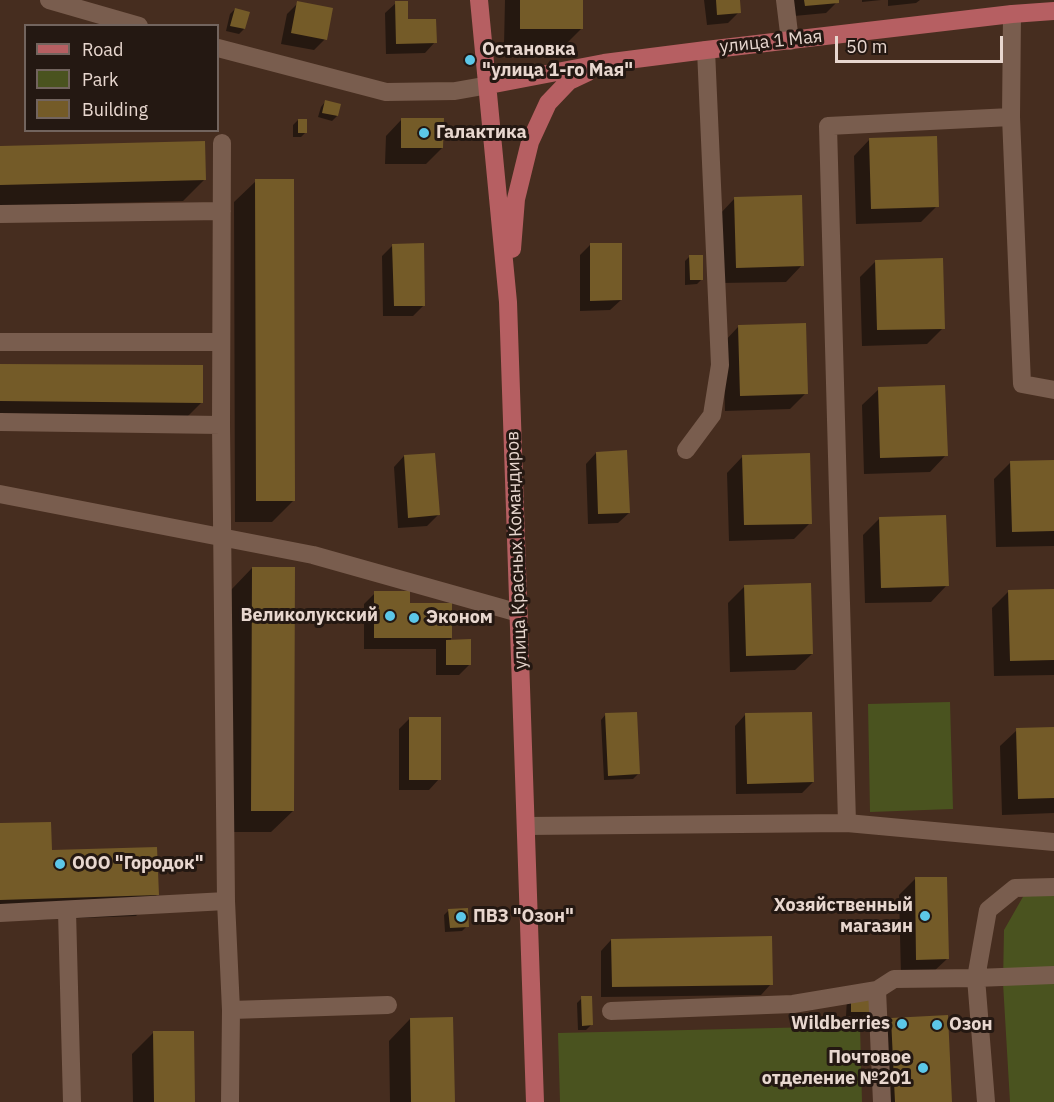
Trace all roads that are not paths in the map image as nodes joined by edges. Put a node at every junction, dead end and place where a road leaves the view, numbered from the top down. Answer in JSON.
{"nodes":[{"id":1,"x":49,"y":0,"type":"edge"},
{"id":2,"x":479,"y":0,"type":"edge"},
{"id":3,"x":785,"y":0,"type":"edge"},
{"id":4,"x":1050,"y":8,"type":"edge"},
{"id":5,"x":1012,"y":14,"type":"junction"},
{"id":6,"x":132,"y":24,"type":"edge"},
{"id":7,"x":790,"y":41,"type":"junction"},
{"id":8,"x":219,"y":48,"type":"edge"},
{"id":9,"x":706,"y":50,"type":"junction"},
{"id":10,"x":604,"y":63,"type":"junction"},
{"id":11,"x":489,"y":85,"type":"junction"},
{"id":12,"x":1011,"y":117,"type":"junction"},
{"id":13,"x":222,"y":143,"type":"dead end"},
{"id":14,"x":222,"y":212,"type":"junction"},
{"id":15,"x":0,"y":214,"type":"edge"},
{"id":16,"x":508,"y":302,"type":"junction"},
{"id":17,"x":0,"y":342,"type":"edge"},
{"id":18,"x":221,"y":342,"type":"junction"},
{"id":19,"x":1054,"y":390,"type":"edge"},
{"id":20,"x":0,"y":422,"type":"edge"},
{"id":21,"x":221,"y":425,"type":"junction"},
{"id":22,"x":686,"y":450,"type":"dead end"},
{"id":23,"x":0,"y":494,"type":"edge"},
{"id":24,"x":222,"y":538,"type":"junction"},
{"id":25,"x":519,"y":613,"type":"junction"},
{"id":26,"x":847,"y":823,"type":"junction"},
{"id":27,"x":526,"y":826,"type":"junction"},
{"id":28,"x":1054,"y":842,"type":"edge"},
{"id":29,"x":1054,"y":887,"type":"edge"},
{"id":30,"x":226,"y":901,"type":"junction"},
{"id":31,"x":67,"y":911,"type":"junction"},
{"id":32,"x":0,"y":913,"type":"edge"},
{"id":33,"x":1054,"y":975,"type":"edge"},
{"id":34,"x":976,"y":978,"type":"junction"},
{"id":35,"x":877,"y":990,"type":"junction"},
{"id":36,"x":388,"y":1005,"type":"dead end"},
{"id":37,"x":231,"y":1010,"type":"junction"},
{"id":38,"x":610,"y":1011,"type":"dead end"},
{"id":39,"x":72,"y":1102,"type":"edge"},
{"id":40,"x":230,"y":1102,"type":"edge"},
{"id":41,"x":535,"y":1102,"type":"edge"},
{"id":42,"x":882,"y":1102,"type":"edge"},
{"id":43,"x":986,"y":1102,"type":"edge"}],
"edges":[{"from":1,"to":6,"type":"street"},
{"from":2,"to":11,"type":"main road","name":"улица Красных Командиров"},
{"from":3,"to":7,"type":"street"},
{"from":4,"to":5,"type":"main road","name":"улица 1 Мая"},
{"from":5,"to":7,"type":"main road","name":"улица 1 Мая"},
{"from":5,"to":12,"type":"street"},
{"from":7,"to":9,"type":"main road","name":"улица 1 Мая"},
{"from":8,"to":11,"type":"street"},
{"from":9,"to":10,"type":"main road","name":"улица 1 Мая"},
{"from":9,"to":22,"type":"street"},
{"from":10,"to":11,"type":"main road","name":"улица 1 Мая"},
{"from":10,"to":16,"type":"main road"},
{"from":11,"to":16,"type":"main road","name":"улица Красных Командиров"},
{"from":12,"to":19,"type":"street"},
{"from":12,"to":26,"type":"street"},
{"from":13,"to":14,"type":"street"},
{"from":14,"to":15,"type":"street"},
{"from":14,"to":18,"type":"street"},
{"from":16,"to":25,"type":"main road","name":"улица Красных Командиров"},
{"from":17,"to":18,"type":"street"},
{"from":18,"to":21,"type":"street"},
{"from":20,"to":21,"type":"street"},
{"from":21,"to":24,"type":"street"},
{"from":23,"to":24,"type":"street"},
{"from":24,"to":25,"type":"street"},
{"from":24,"to":30,"type":"street"},
{"from":25,"to":27,"type":"main road","name":"улица Красных Командиров"},
{"from":26,"to":27,"type":"street"},
{"from":26,"to":28,"type":"street"},
{"from":27,"to":41,"type":"main road","name":"улица Красных Командиров"},
{"from":29,"to":34,"type":"street"},
{"from":30,"to":31,"type":"street"},
{"from":30,"to":37,"type":"street"},
{"from":31,"to":32,"type":"street"},
{"from":31,"to":39,"type":"street"},
{"from":33,"to":34,"type":"street"},
{"from":34,"to":35,"type":"street"},
{"from":34,"to":43,"type":"street"},
{"from":35,"to":38,"type":"street"},
{"from":35,"to":42,"type":"street"},
{"from":36,"to":37,"type":"street"},
{"from":37,"to":40,"type":"street"}]}
